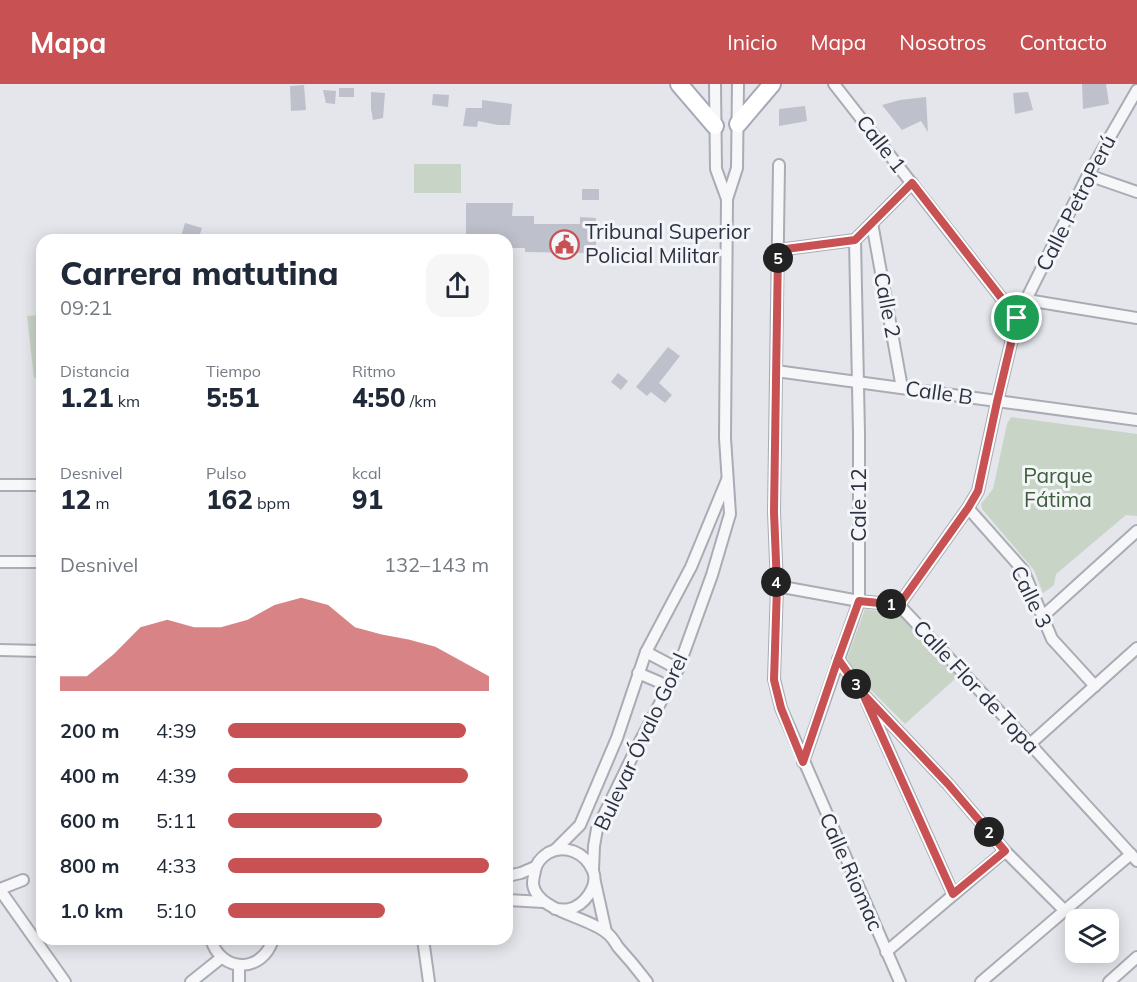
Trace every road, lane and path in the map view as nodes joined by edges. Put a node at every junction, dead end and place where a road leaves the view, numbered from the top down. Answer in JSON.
{"nodes":[{"id":1,"x":679,"y":84,"type":"edge"},
{"id":2,"x":715,"y":84,"type":"edge"},
{"id":3,"x":738,"y":84,"type":"edge"},
{"id":4,"x":772,"y":84,"type":"edge"},
{"id":5,"x":834,"y":84,"type":"edge"},
{"id":6,"x":1137,"y":90,"type":"edge"},
{"id":7,"x":738,"y":124,"type":"junction"},
{"id":8,"x":715,"y":126,"type":"junction"},
{"id":9,"x":779,"y":165,"type":"dead end"},
{"id":10,"x":1088,"y":175,"type":"junction"},
{"id":11,"x":912,"y":183,"type":"junction"},
{"id":12,"x":1137,"y":192,"type":"edge"},
{"id":13,"x":727,"y":199,"type":"junction"},
{"id":14,"x":872,"y":223,"type":"junction"},
{"id":15,"x":855,"y":240,"type":"junction"},
{"id":16,"x":778,"y":250,"type":"junction"},
{"id":17,"x":1027,"y":300,"type":"junction"},
{"id":18,"x":1017,"y":318,"type":"junction"},
{"id":19,"x":1137,"y":318,"type":"edge"},
{"id":20,"x":776,"y":371,"type":"junction"},
{"id":21,"x":858,"y":382,"type":"junction"},
{"id":22,"x":902,"y":388,"type":"junction"},
{"id":23,"x":997,"y":402,"type":"junction"},
{"id":24,"x":1137,"y":420,"type":"edge"},
{"id":25,"x":728,"y":477,"type":"junction"},
{"id":26,"x":0,"y":485,"type":"edge"},
{"id":27,"x":36,"y":485,"type":"edge"},
{"id":28,"x":968,"y":508,"type":"junction"},
{"id":29,"x":1135,"y":538,"type":"edge"},
{"id":30,"x":0,"y":562,"type":"edge"},
{"id":31,"x":36,"y":562,"type":"edge"},
{"id":32,"x":777,"y":586,"type":"junction"},
{"id":33,"x":859,"y":601,"type":"junction"},
{"id":34,"x":899,"y":605,"type":"junction"},
{"id":35,"x":1042,"y":617,"type":"junction"},
{"id":36,"x":1137,"y":648,"type":"edge"},
{"id":37,"x":0,"y":650,"type":"edge"},
{"id":38,"x":36,"y":651,"type":"edge"},
{"id":39,"x":646,"y":652,"type":"junction"},
{"id":40,"x":838,"y":659,"type":"junction"},
{"id":41,"x":678,"y":669,"type":"junction"},
{"id":42,"x":638,"y":673,"type":"junction"},
{"id":43,"x":1095,"y":686,"type":"junction"},
{"id":44,"x":668,"y":688,"type":"junction"},
{"id":45,"x":863,"y":694,"type":"junction"},
{"id":46,"x":1030,"y":744,"type":"junction"},
{"id":47,"x":803,"y":762,"type":"junction"},
{"id":48,"x":555,"y":850,"type":"junction"},
{"id":49,"x":1005,"y":851,"type":"junction"},
{"id":50,"x":1134,"y":858,"type":"edge"},
{"id":51,"x":535,"y":867,"type":"junction"},
{"id":52,"x":593,"y":874,"type":"junction"},
{"id":53,"x":513,"y":875,"type":"edge"},
{"id":54,"x":23,"y":880,"type":"dead end"},
{"id":55,"x":0,"y":890,"type":"edge"},
{"id":56,"x":953,"y":894,"type":"junction"},
{"id":57,"x":513,"y":900,"type":"edge"},
{"id":58,"x":543,"y":902,"type":"junction"},
{"id":59,"x":555,"y":909,"type":"junction"},
{"id":60,"x":1068,"y":909,"type":"edge"},
{"id":61,"x":1065,"y":911,"type":"joint"},
{"id":62,"x":606,"y":932,"type":"junction"},
{"id":63,"x":36,"y":941,"type":"edge"},
{"id":64,"x":39,"y":945,"type":"edge"},
{"id":65,"x":213,"y":945,"type":"edge"},
{"id":66,"x":272,"y":945,"type":"edge"},
{"id":67,"x":424,"y":945,"type":"edge"},
{"id":68,"x":886,"y":952,"type":"junction"},
{"id":69,"x":1137,"y":957,"type":"edge"},
{"id":70,"x":221,"y":958,"type":"junction"},
{"id":71,"x":239,"y":965,"type":"junction"},
{"id":72,"x":65,"y":982,"type":"edge"},
{"id":73,"x":191,"y":982,"type":"edge"},
{"id":74,"x":239,"y":982,"type":"edge"},
{"id":75,"x":429,"y":982,"type":"edge"},
{"id":76,"x":647,"y":982,"type":"edge"},
{"id":77,"x":900,"y":982,"type":"edge"},
{"id":78,"x":981,"y":982,"type":"edge"},
{"id":79,"x":1109,"y":982,"type":"edge"}],
"edges":[{"from":1,"to":8,"type":"main road"},
{"from":2,"to":8,"type":"street","name":"Bulevar Óvalo Gorel"},
{"from":3,"to":7,"type":"street","name":"Bulevar Óvalo Gorel"},
{"from":4,"to":7,"type":"main road"},
{"from":5,"to":11,"type":"street","name":"Calle 1"},
{"from":6,"to":10,"type":"street","name":"Calle PetroPerú"},
{"from":7,"to":13,"type":"street","name":"Bulevar Óvalo Gorel"},
{"from":8,"to":13,"type":"street","name":"Bulevar Óvalo Gorel"},
{"from":9,"to":16,"type":"street","name":"Calle Riomac"},
{"from":10,"to":12,"type":"street"},
{"from":10,"to":17,"type":"street","name":"Calle PetroPerú"},
{"from":11,"to":14,"type":"street"},
{"from":11,"to":18,"type":"street","name":"Calle 1"},
{"from":13,"to":25,"type":"street","name":"Bulevar Óvalo Gorel"},
{"from":14,"to":15,"type":"street"},
{"from":14,"to":22,"type":"street","name":"Calle 2"},
{"from":15,"to":16,"type":"street"},
{"from":15,"to":21,"type":"street","name":"Cale 12"},
{"from":16,"to":20,"type":"street","name":"Calle Riomac"},
{"from":17,"to":18,"type":"street","name":"Calle PetroPerú"},
{"from":17,"to":19,"type":"street"},
{"from":18,"to":23,"type":"street","name":"Calle PetroPerú"},
{"from":20,"to":21,"type":"street","name":"Calle B"},
{"from":20,"to":32,"type":"street","name":"Calle Riomac"},
{"from":21,"to":22,"type":"street","name":"Calle B"},
{"from":21,"to":33,"type":"street","name":"Cale 12"},
{"from":22,"to":23,"type":"street","name":"Calle B"},
{"from":23,"to":24,"type":"street","name":"Calle B"},
{"from":23,"to":28,"type":"street","name":"Calle PetroPerú"},
{"from":25,"to":39,"type":"street","name":"Bulevar Óvalo Gorel"},
{"from":25,"to":41,"type":"street","name":"Bulevar Óvalo Gorel"},
{"from":26,"to":27,"type":"street"},
{"from":28,"to":34,"type":"street","name":"Calle PetroPerú"},
{"from":28,"to":35,"type":"street","name":"Calle 3"},
{"from":29,"to":35,"type":"street"},
{"from":30,"to":31,"type":"street"},
{"from":32,"to":33,"type":"street","name":"Calle Flor de Topa"},
{"from":32,"to":47,"type":"street","name":"Calle Riomac"},
{"from":33,"to":34,"type":"street","name":"Calle Flor de Topa"},
{"from":33,"to":40,"type":"street","name":"Cale 12"},
{"from":34,"to":46,"type":"street","name":"Calle Flor de Topa"},
{"from":35,"to":43,"type":"street","name":"Calle 3"},
{"from":36,"to":43,"type":"street"},
{"from":37,"to":38,"type":"street"},
{"from":39,"to":41,"type":"street"},
{"from":39,"to":42,"type":"street","name":"Bulevar Óvalo Gorel"},
{"from":40,"to":45,"type":"street"},
{"from":40,"to":47,"type":"street","name":"Cale 12"},
{"from":41,"to":44,"type":"street","name":"Bulevar Óvalo Gorel"},
{"from":42,"to":44,"type":"street"},
{"from":42,"to":48,"type":"street","name":"Bulevar Óvalo Gorel"},
{"from":43,"to":46,"type":"street"},
{"from":44,"to":52,"type":"street","name":"Bulevar Óvalo Gorel"},
{"from":45,"to":49,"type":"street"},
{"from":45,"to":56,"type":"street"},
{"from":46,"to":50,"type":"street","name":"Calle Flor de Topa"},
{"from":47,"to":68,"type":"street","name":"Calle Riomac"},
{"from":48,"to":51,"type":"street","name":"Bulevar Óvalo Gorel"},
{"from":48,"to":52,"type":"street","name":"Bulevar Óvalo Gorel"},
{"from":49,"to":56,"type":"street"},
{"from":49,"to":61,"type":"street"},
{"from":50,"to":60,"type":"street"},
{"from":51,"to":53,"type":"street","name":"Bulevar Óvalo Gorel"},
{"from":51,"to":58,"type":"street"},
{"from":52,"to":59,"type":"street","name":"Bulevar Óvalo Gorel"},
{"from":52,"to":62,"type":"street"},
{"from":54,"to":55,"type":"street"},
{"from":55,"to":63,"type":"street"},
{"from":56,"to":68,"type":"street"},
{"from":57,"to":58,"type":"street"},
{"from":58,"to":59,"type":"street"},
{"from":59,"to":62,"type":"street"},
{"from":61,"to":78,"type":"street"},
{"from":62,"to":76,"type":"street"},
{"from":64,"to":72,"type":"street"},
{"from":65,"to":70,"type":"street"},
{"from":66,"to":71,"type":"street"},
{"from":67,"to":75,"type":"street"},
{"from":68,"to":77,"type":"street","name":"Calle Riomac"},
{"from":69,"to":79,"type":"street"},
{"from":70,"to":71,"type":"street"},
{"from":70,"to":73,"type":"street"},
{"from":71,"to":74,"type":"street"}]}
